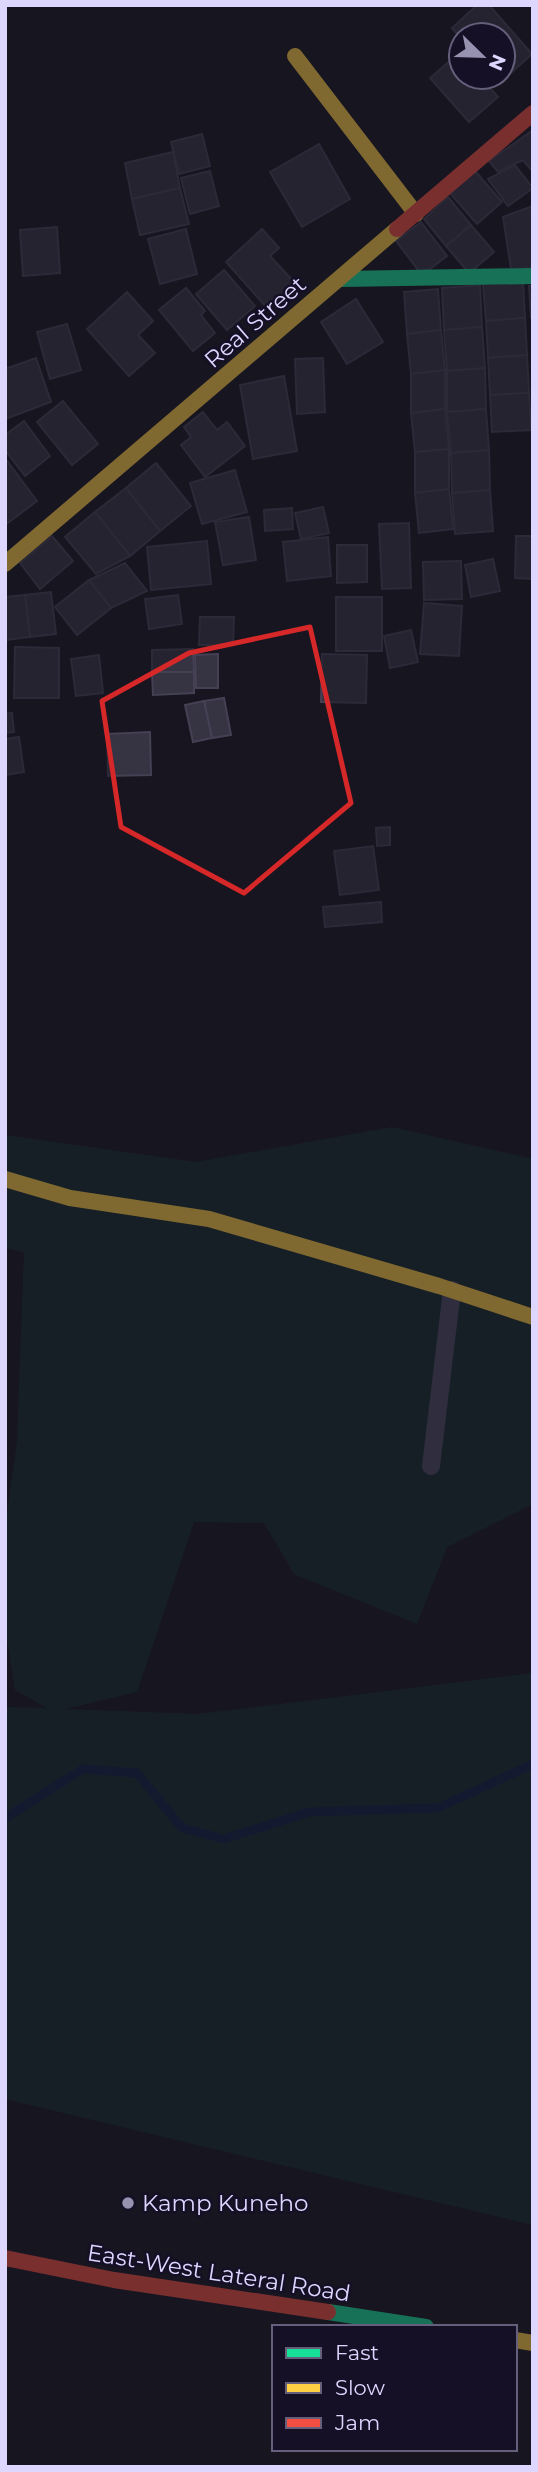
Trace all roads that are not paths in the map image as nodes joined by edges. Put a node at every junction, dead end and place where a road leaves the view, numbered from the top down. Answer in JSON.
{"nodes":[{"id":1,"x":295,"y":56,"type":"dead end"},
{"id":2,"x":533,"y":113,"type":"edge"},
{"id":3,"x":416,"y":214,"type":"junction"},
{"id":4,"x":533,"y":275,"type":"edge"},
{"id":5,"x":340,"y":279,"type":"junction"},
{"id":6,"x":5,"y":564,"type":"edge"},
{"id":7,"x":5,"y":1179,"type":"edge"},
{"id":8,"x":452,"y":1290,"type":"junction"},
{"id":9,"x":533,"y":1317,"type":"edge"},
{"id":10,"x":432,"y":1466,"type":"dead end"},
{"id":11,"x":5,"y":2258,"type":"edge"},
{"id":12,"x":413,"y":2325,"type":"edge"}],
"edges":[{"from":1,"to":3,"type":"main road"},
{"from":2,"to":3,"type":"main road","name":"Real Street"},
{"from":3,"to":5,"type":"main road","name":"Real Street"},
{"from":4,"to":5,"type":"main road"},
{"from":5,"to":6,"type":"main road","name":"Real Street"},
{"from":7,"to":8,"type":"main road"},
{"from":8,"to":9,"type":"main road"},
{"from":8,"to":10,"type":"lane"},
{"from":11,"to":12,"type":"main road","name":"East-West Lateral Road"}]}
